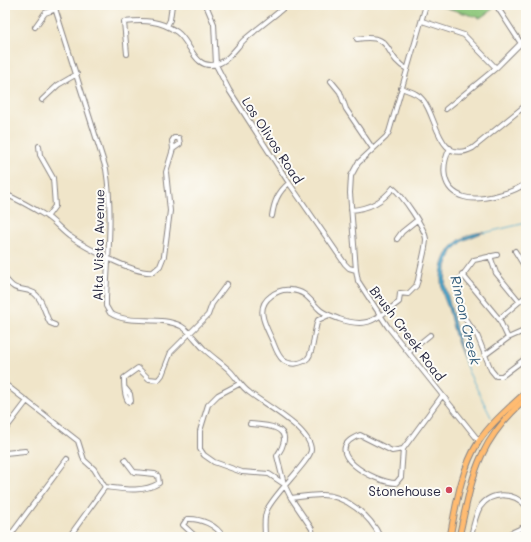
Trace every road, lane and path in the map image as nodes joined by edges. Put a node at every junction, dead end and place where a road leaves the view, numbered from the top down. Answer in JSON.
{"nodes":[{"id":1,"x":172,"y":5,"type":"edge"},
{"id":2,"x":206,"y":5,"type":"edge"},
{"id":3,"x":287,"y":5,"type":"edge"},
{"id":4,"x":426,"y":5,"type":"edge"},
{"id":5,"x":496,"y":5,"type":"edge"},
{"id":6,"x":55,"y":7,"type":"edge"},
{"id":7,"x":422,"y":21,"type":"junction"},
{"id":8,"x":167,"y":26,"type":"junction"},
{"id":9,"x":35,"y":27,"type":"dead end"},
{"id":10,"x":526,"y":38,"type":"edge"},
{"id":11,"x":357,"y":40,"type":"dead end"},
{"id":12,"x":520,"y":42,"type":"junction"},
{"id":13,"x":127,"y":54,"type":"dead end"},
{"id":14,"x":216,"y":65,"type":"junction"},
{"id":15,"x":496,"y":68,"type":"junction"},
{"id":16,"x":407,"y":69,"type":"junction"},
{"id":17,"x":77,"y":74,"type":"junction"},
{"id":18,"x":331,"y":81,"type":"dead end"},
{"id":19,"x":401,"y":88,"type":"junction"},
{"id":20,"x":42,"y":100,"type":"dead end"},
{"id":21,"x":526,"y":105,"type":"edge"},
{"id":22,"x":446,"y":109,"type":"dead end"},
{"id":23,"x":39,"y":146,"type":"dead end"},
{"id":24,"x":450,"y":148,"type":"junction"},
{"id":25,"x":174,"y":149,"type":"dead end"},
{"id":26,"x":373,"y":149,"type":"junction"},
{"id":27,"x":290,"y":183,"type":"junction"},
{"id":28,"x":526,"y":183,"type":"edge"},
{"id":29,"x":5,"y":194,"type":"edge"},
{"id":30,"x":351,"y":210,"type":"junction"},
{"id":31,"x":47,"y":216,"type":"junction"},
{"id":32,"x":272,"y":216,"type":"dead end"},
{"id":33,"x":417,"y":220,"type":"junction"},
{"id":34,"x":397,"y":239,"type":"dead end"},
{"id":35,"x":515,"y":252,"type":"dead end"},
{"id":36,"x":497,"y":255,"type":"dead end"},
{"id":37,"x":490,"y":256,"type":"junction"},
{"id":38,"x":108,"y":257,"type":"junction"},
{"id":39,"x":526,"y":269,"type":"edge"},
{"id":40,"x":356,"y":270,"type":"junction"},
{"id":41,"x":462,"y":274,"type":"junction"},
{"id":42,"x":5,"y":278,"type":"edge"},
{"id":43,"x":227,"y":284,"type":"dead end"},
{"id":44,"x":526,"y":296,"type":"edge"},
{"id":45,"x":519,"y":301,"type":"junction"},
{"id":46,"x":319,"y":309,"type":"junction"},
{"id":47,"x":329,"y":315,"type":"junction"},
{"id":48,"x":381,"y":316,"type":"junction"},
{"id":49,"x":499,"y":319,"type":"junction"},
{"id":50,"x":318,"y":320,"type":"junction"},
{"id":51,"x":55,"y":325,"type":"dead end"},
{"id":52,"x":525,"y":332,"type":"edge"},
{"id":53,"x":189,"y":333,"type":"junction"},
{"id":54,"x":430,"y":335,"type":"dead end"},
{"id":55,"x":508,"y":338,"type":"junction"},
{"id":56,"x":526,"y":338,"type":"edge"},
{"id":57,"x":408,"y":352,"type":"junction"},
{"id":58,"x":485,"y":355,"type":"junction"},
{"id":59,"x":526,"y":358,"type":"edge"},
{"id":60,"x":5,"y":384,"type":"edge"},
{"id":61,"x":239,"y":384,"type":"junction"},
{"id":62,"x":125,"y":388,"type":"dead end"},
{"id":63,"x":526,"y":392,"type":"edge"},
{"id":64,"x":442,"y":396,"type":"junction"},
{"id":65,"x":526,"y":399,"type":"edge"},
{"id":66,"x":27,"y":401,"type":"junction"},
{"id":67,"x":503,"y":418,"type":"junction"},
{"id":68,"x":250,"y":424,"type":"dead end"},
{"id":69,"x":5,"y":430,"type":"edge"},
{"id":70,"x":479,"y":441,"type":"junction"},
{"id":71,"x":485,"y":446,"type":"junction"},
{"id":72,"x":403,"y":449,"type":"junction"},
{"id":73,"x":25,"y":451,"type":"dead end"},
{"id":74,"x":5,"y":454,"type":"edge"},
{"id":75,"x":67,"y":459,"type":"dead end"},
{"id":76,"x":125,"y":460,"type":"dead end"},
{"id":77,"x":284,"y":484,"type":"junction"},
{"id":78,"x":105,"y":488,"type":"junction"},
{"id":79,"x":291,"y":498,"type":"junction"},
{"id":80,"x":526,"y":506,"type":"edge"},
{"id":81,"x":526,"y":526,"type":"edge"},
{"id":82,"x":511,"y":533,"type":"dead end"},
{"id":83,"x":450,"y":535,"type":"edge"},
{"id":84,"x":8,"y":537,"type":"edge"},
{"id":85,"x":69,"y":537,"type":"edge"},
{"id":86,"x":196,"y":537,"type":"edge"},
{"id":87,"x":223,"y":537,"type":"edge"},
{"id":88,"x":265,"y":537,"type":"edge"},
{"id":89,"x":313,"y":537,"type":"edge"},
{"id":90,"x":380,"y":537,"type":"edge"},
{"id":91,"x":442,"y":537,"type":"edge"},
{"id":92,"x":459,"y":537,"type":"edge"},
{"id":93,"x":471,"y":537,"type":"edge"}],
"edges":[{"from":1,"to":8,"type":"street"},
{"from":2,"to":14,"type":"street","name":"Los Olivos Road"},
{"from":3,"to":14,"type":"street"},
{"from":4,"to":7,"type":"street","name":"Brush Creek Road"},
{"from":5,"to":12,"type":"street"},
{"from":6,"to":9,"type":"street"},
{"from":6,"to":17,"type":"street","name":"Alta Vista Avenue"},
{"from":7,"to":15,"type":"street"},
{"from":7,"to":16,"type":"street","name":"Brush Creek Road"},
{"from":8,"to":13,"type":"street"},
{"from":8,"to":14,"type":"street"},
{"from":10,"to":12,"type":"street"},
{"from":11,"to":16,"type":"street"},
{"from":12,"to":15,"type":"street"},
{"from":14,"to":27,"type":"street","name":"Los Olivos Road"},
{"from":15,"to":22,"type":"street"},
{"from":16,"to":19,"type":"street","name":"Brush Creek Road"},
{"from":17,"to":20,"type":"street"},
{"from":17,"to":38,"type":"street","name":"Alta Vista Avenue"},
{"from":18,"to":26,"type":"street"},
{"from":19,"to":24,"type":"street"},
{"from":19,"to":26,"type":"street","name":"Brush Creek Road"},
{"from":21,"to":24,"type":"street"},
{"from":23,"to":31,"type":"street"},
{"from":24,"to":28,"type":"street"},
{"from":25,"to":38,"type":"street"},
{"from":26,"to":30,"type":"street","name":"Brush Creek Road"},
{"from":27,"to":32,"type":"street"},
{"from":27,"to":40,"type":"street","name":"Los Olivos Road"},
{"from":29,"to":31,"type":"street"},
{"from":30,"to":33,"type":"street"},
{"from":30,"to":40,"type":"street","name":"Brush Creek Road"},
{"from":31,"to":38,"type":"street"},
{"from":33,"to":34,"type":"street"},
{"from":33,"to":48,"type":"street"},
{"from":35,"to":39,"type":"street"},
{"from":36,"to":37,"type":"street"},
{"from":37,"to":41,"type":"street"},
{"from":37,"to":45,"type":"street"},
{"from":38,"to":53,"type":"street","name":"Alta Vista Avenue"},
{"from":40,"to":48,"type":"street","name":"Brush Creek Road"},
{"from":41,"to":49,"type":"street"},
{"from":41,"to":58,"type":"street"},
{"from":42,"to":51,"type":"street"},
{"from":43,"to":53,"type":"street"},
{"from":44,"to":45,"type":"street"},
{"from":45,"to":49,"type":"street"},
{"from":46,"to":47,"type":"street"},
{"from":46,"to":50,"type":"street"},
{"from":46,"to":50,"type":"street"},
{"from":47,"to":48,"type":"street"},
{"from":47,"to":50,"type":"street"},
{"from":48,"to":57,"type":"street","name":"Brush Creek Road"},
{"from":49,"to":55,"type":"street"},
{"from":52,"to":55,"type":"street"},
{"from":52,"to":56,"type":"street"},
{"from":53,"to":61,"type":"street","name":"Alta Vista Avenue"},
{"from":53,"to":62,"type":"street"},
{"from":54,"to":57,"type":"street"},
{"from":55,"to":58,"type":"street"},
{"from":57,"to":64,"type":"street","name":"Brush Creek Road"},
{"from":58,"to":59,"type":"street"},
{"from":60,"to":66,"type":"street"},
{"from":61,"to":77,"type":"street","name":"Alta Vista Avenue"},
{"from":61,"to":77,"type":"street"},
{"from":63,"to":67,"type":"main road"},
{"from":64,"to":70,"type":"street","name":"Brush Creek Road"},
{"from":64,"to":72,"type":"street"},
{"from":65,"to":67,"type":"main road"},
{"from":66,"to":69,"type":"street"},
{"from":66,"to":78,"type":"street"},
{"from":67,"to":70,"type":"main road"},
{"from":67,"to":71,"type":"main road"},
{"from":68,"to":77,"type":"street"},
{"from":70,"to":71,"type":"main road"},
{"from":70,"to":83,"type":"main road"},
{"from":71,"to":92,"type":"main road"},
{"from":72,"to":72,"type":"street"},
{"from":73,"to":74,"type":"street"},
{"from":75,"to":84,"type":"street"},
{"from":76,"to":78,"type":"street"},
{"from":77,"to":79,"type":"street"},
{"from":77,"to":88,"type":"street","name":"Alta Vista Avenue"},
{"from":78,"to":85,"type":"street"},
{"from":79,"to":89,"type":"street"},
{"from":79,"to":90,"type":"street"},
{"from":80,"to":93,"type":"street"},
{"from":81,"to":82,"type":"street"},
{"from":83,"to":91,"type":"street"},
{"from":86,"to":87,"type":"street"}]}
